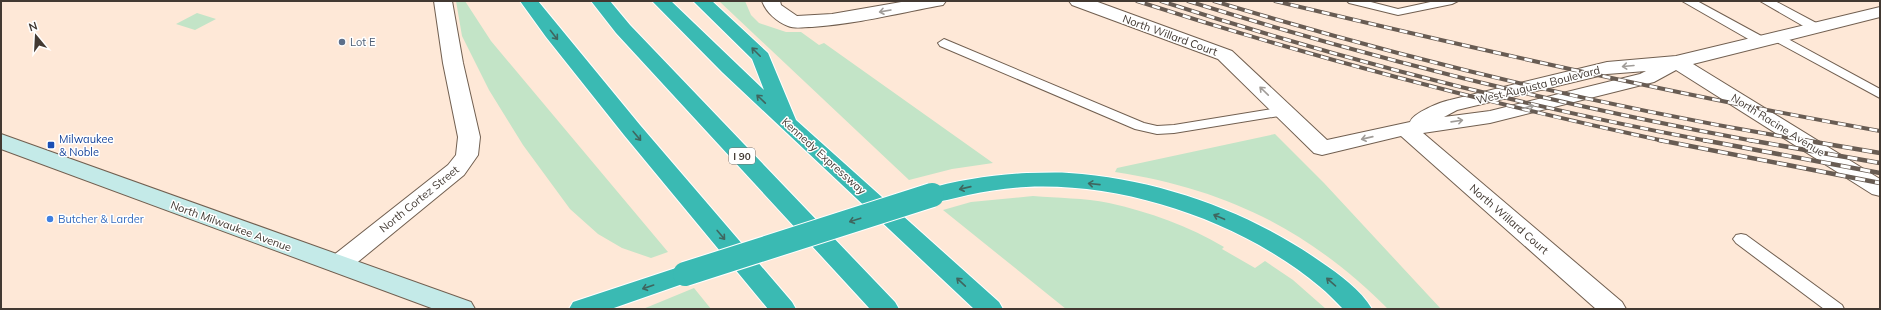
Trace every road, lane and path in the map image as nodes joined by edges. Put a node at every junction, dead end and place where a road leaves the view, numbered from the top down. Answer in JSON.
{"nodes":[{"id":1,"x":443,"y":1,"type":"edge"},
{"id":2,"x":600,"y":1,"type":"edge"},
{"id":3,"x":661,"y":1,"type":"edge"},
{"id":4,"x":702,"y":1,"type":"edge"},
{"id":5,"x":771,"y":1,"type":"edge"},
{"id":6,"x":937,"y":1,"type":"edge"},
{"id":7,"x":1078,"y":1,"type":"edge"},
{"id":8,"x":1354,"y":1,"type":"edge"},
{"id":9,"x":1452,"y":1,"type":"edge"},
{"id":10,"x":1688,"y":1,"type":"edge"},
{"id":11,"x":1766,"y":1,"type":"edge"},
{"id":12,"x":527,"y":2,"type":"edge"},
{"id":13,"x":1880,"y":12,"type":"edge"},
{"id":14,"x":1816,"y":28,"type":"junction"},
{"id":15,"x":1769,"y":39,"type":"junction"},
{"id":16,"x":944,"y":43,"type":"dead end"},
{"id":17,"x":1676,"y":62,"type":"junction"},
{"id":18,"x":1880,"y":94,"type":"edge"},
{"id":19,"x":1284,"y":111,"type":"junction"},
{"id":20,"x":789,"y":126,"type":"junction"},
{"id":21,"x":1405,"y":129,"type":"junction"},
{"id":22,"x":1,"y":141,"type":"edge"},
{"id":23,"x":1322,"y":148,"type":"joint"},
{"id":24,"x":1880,"y":189,"type":"edge"},
{"id":25,"x":1741,"y":239,"type":"dead end"},
{"id":26,"x":338,"y":264,"type":"junction"},
{"id":27,"x":462,"y":309,"type":"edge"},
{"id":28,"x":582,"y":309,"type":"edge"},
{"id":29,"x":784,"y":309,"type":"edge"},
{"id":30,"x":886,"y":309,"type":"edge"},
{"id":31,"x":990,"y":309,"type":"edge"},
{"id":32,"x":1359,"y":309,"type":"edge"},
{"id":33,"x":1613,"y":309,"type":"edge"},
{"id":34,"x":1836,"y":309,"type":"edge"}],
"edges":[{"from":1,"to":26,"type":"street","name":"North Cortez Street"},
{"from":2,"to":30,"type":"highway","number":"I 90"},
{"from":20,"to":3,"type":"highway","name":"Kennedy Expressway","one_way":true},
{"from":20,"to":4,"type":"highway","one_way":true},
{"from":6,"to":5,"type":"street","one_way":true},
{"from":19,"to":7,"type":"street","name":"North Willard Court","one_way":true},
{"from":8,"to":9,"type":"lane"},
{"from":10,"to":15,"type":"lane"},
{"from":11,"to":14,"type":"lane"},
{"from":12,"to":29,"type":"highway","one_way":true},
{"from":13,"to":14,"type":"street","name":"West Augusta Boulevard"},
{"from":14,"to":15,"type":"street","name":"West Augusta Boulevard"},
{"from":15,"to":17,"type":"street","name":"West Augusta Boulevard"},
{"from":15,"to":18,"type":"lane"},
{"from":16,"to":19,"type":"lane"},
{"from":17,"to":21,"type":"street","name":"West Augusta Boulevard"},
{"from":17,"to":24,"type":"street","name":"North Racine Avenue"},
{"from":19,"to":23,"type":"street","name":"North Willard Court"},
{"from":31,"to":20,"type":"highway","name":"Kennedy Expressway","one_way":true},
{"from":21,"to":23,"type":"street","name":"West Augusta Boulevard","one_way":true},
{"from":21,"to":33,"type":"street","name":"North Willard Court"},
{"from":22,"to":26,"type":"main road","name":"North Milwaukee Avenue"},
{"from":25,"to":34,"type":"lane"},
{"from":26,"to":27,"type":"main road","name":"North Milwaukee Avenue"},
{"from":32,"to":28,"type":"highway","one_way":true,"bridge":true}]}
